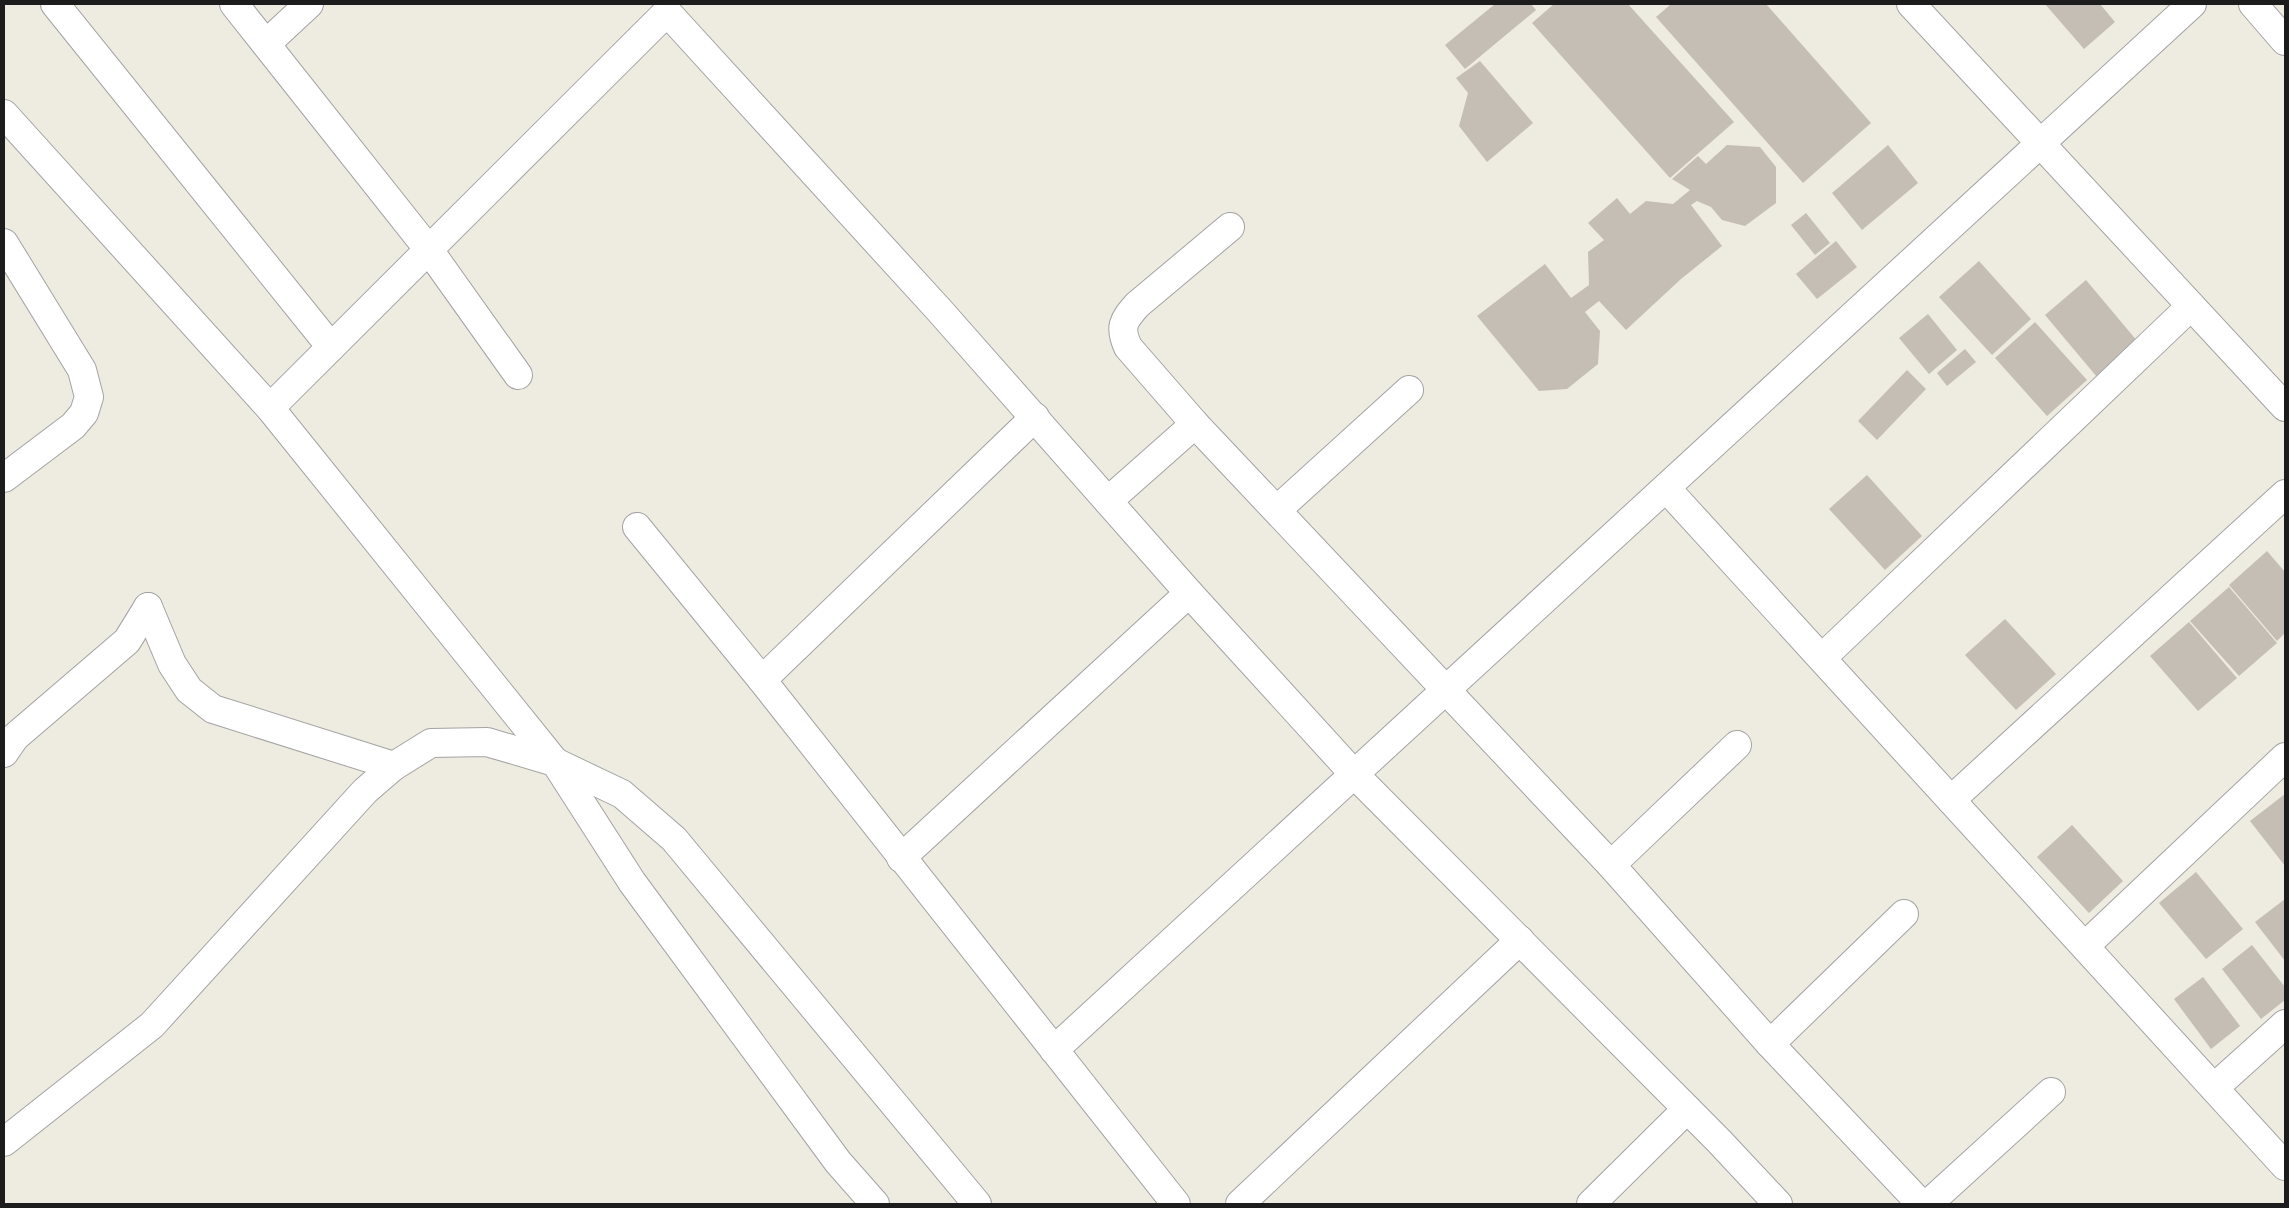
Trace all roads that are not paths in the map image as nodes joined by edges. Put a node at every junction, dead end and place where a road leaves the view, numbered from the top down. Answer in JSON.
{"nodes":[{"id":1,"x":55,"y":4,"type":"edge"},
{"id":2,"x":234,"y":4,"type":"edge"},
{"id":3,"x":309,"y":4,"type":"edge"},
{"id":4,"x":1911,"y":4,"type":"edge"},
{"id":5,"x":2192,"y":4,"type":"edge"},
{"id":6,"x":2252,"y":4,"type":"edge"},
{"id":7,"x":667,"y":6,"type":"edge"},
{"id":8,"x":2285,"y":41,"type":"edge"},
{"id":9,"x":266,"y":44,"type":"junction"},
{"id":10,"x":4,"y":114,"type":"edge"},
{"id":11,"x":2040,"y":143,"type":"junction"},
{"id":12,"x":1230,"y":227,"type":"dead end"},
{"id":13,"x":4,"y":243,"type":"edge"},
{"id":14,"x":429,"y":250,"type":"junction"},
{"id":15,"x":2191,"y":306,"type":"junction"},
{"id":16,"x":331,"y":348,"type":"junction"},
{"id":17,"x":518,"y":375,"type":"dead end"},
{"id":18,"x":1409,"y":390,"type":"dead end"},
{"id":19,"x":2285,"y":407,"type":"edge"},
{"id":20,"x":270,"y":408,"type":"junction"},
{"id":21,"x":1034,"y":418,"type":"junction"},
{"id":22,"x":1195,"y":424,"type":"junction"},
{"id":23,"x":4,"y":478,"type":"edge"},
{"id":24,"x":1666,"y":488,"type":"junction"},
{"id":25,"x":2285,"y":494,"type":"edge"},
{"id":26,"x":1108,"y":501,"type":"junction"},
{"id":27,"x":1278,"y":509,"type":"junction"},
{"id":28,"x":637,"y":527,"type":"dead end"},
{"id":29,"x":1189,"y":593,"type":"junction"},
{"id":30,"x":1822,"y":658,"type":"junction"},
{"id":31,"x":762,"y":680,"type":"junction"},
{"id":32,"x":1445,"y":690,"type":"junction"},
{"id":33,"x":1737,"y":745,"type":"dead end"},
{"id":34,"x":4,"y":753,"type":"edge"},
{"id":35,"x":2285,"y":757,"type":"edge"},
{"id":36,"x":555,"y":762,"type":"junction"},
{"id":37,"x":394,"y":766,"type":"junction"},
{"id":38,"x":1354,"y":774,"type":"junction"},
{"id":39,"x":1951,"y":800,"type":"junction"},
{"id":40,"x":901,"y":858,"type":"junction"},
{"id":41,"x":1611,"y":866,"type":"junction"},
{"id":42,"x":1904,"y":914,"type":"dead end"},
{"id":43,"x":1520,"y":940,"type":"junction"},
{"id":44,"x":2086,"y":945,"type":"junction"},
{"id":45,"x":2285,"y":1024,"type":"edge"},
{"id":46,"x":1770,"y":1044,"type":"junction"},
{"id":47,"x":1054,"y":1050,"type":"junction"},
{"id":48,"x":2214,"y":1088,"type":"junction"},
{"id":49,"x":2051,"y":1092,"type":"dead end"},
{"id":50,"x":1687,"y":1109,"type":"junction"},
{"id":51,"x":4,"y":1142,"type":"edge"},
{"id":52,"x":2285,"y":1166,"type":"edge"},
{"id":53,"x":875,"y":1204,"type":"edge"},
{"id":54,"x":977,"y":1204,"type":"edge"},
{"id":55,"x":1176,"y":1204,"type":"edge"},
{"id":56,"x":1240,"y":1204,"type":"edge"},
{"id":57,"x":1591,"y":1204,"type":"edge"},
{"id":58,"x":1778,"y":1204,"type":"edge"},
{"id":59,"x":1921,"y":1204,"type":"edge"},
{"id":60,"x":1928,"y":1204,"type":"edge"}],
"edges":[{"from":1,"to":16,"type":"street"},
{"from":2,"to":9,"type":"street"},
{"from":3,"to":9,"type":"street"},
{"from":4,"to":11,"type":"street"},
{"from":5,"to":11,"type":"street"},
{"from":6,"to":8,"type":"street"},
{"from":7,"to":14,"type":"street"},
{"from":7,"to":21,"type":"street"},
{"from":9,"to":14,"type":"street"},
{"from":10,"to":20,"type":"street"},
{"from":11,"to":15,"type":"street"},
{"from":11,"to":24,"type":"street"},
{"from":12,"to":22,"type":"street"},
{"from":13,"to":23,"type":"street"},
{"from":14,"to":16,"type":"street"},
{"from":14,"to":17,"type":"street"},
{"from":15,"to":19,"type":"street"},
{"from":15,"to":30,"type":"street"},
{"from":16,"to":20,"type":"street"},
{"from":18,"to":27,"type":"street"},
{"from":20,"to":36,"type":"street"},
{"from":21,"to":26,"type":"street"},
{"from":21,"to":31,"type":"street"},
{"from":22,"to":26,"type":"street"},
{"from":22,"to":27,"type":"street"},
{"from":24,"to":30,"type":"street"},
{"from":24,"to":32,"type":"street"},
{"from":25,"to":39,"type":"street"},
{"from":26,"to":29,"type":"street"},
{"from":27,"to":32,"type":"street"},
{"from":28,"to":31,"type":"street"},
{"from":29,"to":38,"type":"street"},
{"from":29,"to":40,"type":"street"},
{"from":30,"to":39,"type":"street"},
{"from":31,"to":40,"type":"street"},
{"from":32,"to":38,"type":"street"},
{"from":32,"to":41,"type":"street"},
{"from":33,"to":41,"type":"street"},
{"from":34,"to":37,"type":"street"},
{"from":35,"to":44,"type":"street"},
{"from":36,"to":37,"type":"street"},
{"from":36,"to":53,"type":"street"},
{"from":36,"to":54,"type":"street"},
{"from":37,"to":51,"type":"street"},
{"from":38,"to":43,"type":"street"},
{"from":38,"to":47,"type":"street"},
{"from":39,"to":44,"type":"street"},
{"from":40,"to":47,"type":"street"},
{"from":41,"to":46,"type":"street"},
{"from":42,"to":46,"type":"street"},
{"from":43,"to":50,"type":"street"},
{"from":43,"to":56,"type":"street"},
{"from":44,"to":48,"type":"street"},
{"from":45,"to":48,"type":"street"},
{"from":46,"to":59,"type":"street"},
{"from":47,"to":55,"type":"street"},
{"from":48,"to":52,"type":"street"},
{"from":49,"to":60,"type":"street"},
{"from":50,"to":57,"type":"street"},
{"from":50,"to":58,"type":"street"}]}
